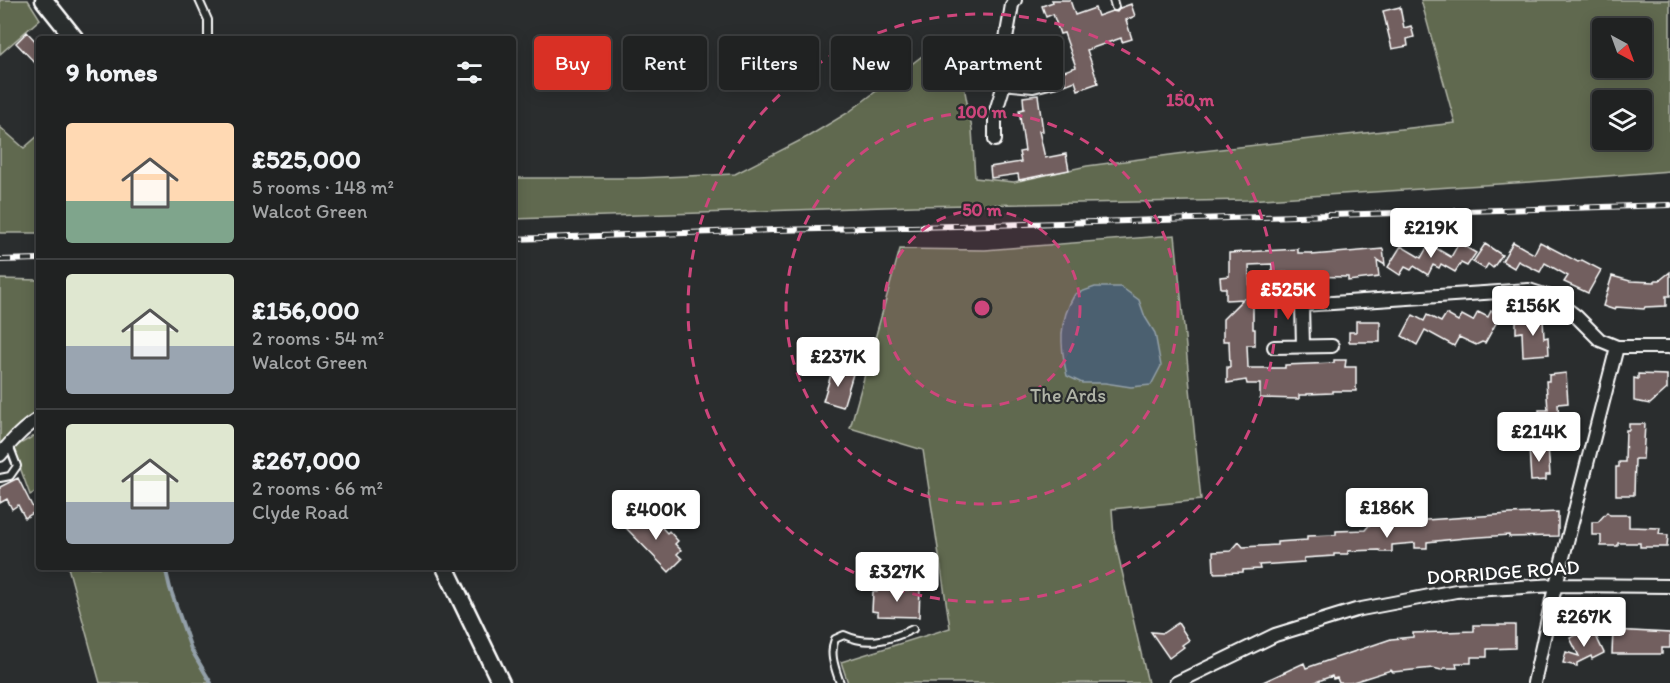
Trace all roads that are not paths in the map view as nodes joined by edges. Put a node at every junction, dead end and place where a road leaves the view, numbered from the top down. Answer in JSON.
{"nodes":[{"id":1,"x":44,"y":0,"type":"edge"},
{"id":2,"x":200,"y":0,"type":"edge"},
{"id":3,"x":1015,"y":0,"type":"edge"},
{"id":4,"x":73,"y":36,"type":"edge"},
{"id":5,"x":208,"y":36,"type":"edge"},
{"id":6,"x":1007,"y":36,"type":"edge"},
{"id":7,"x":1002,"y":90,"type":"edge"},
{"id":8,"x":995,"y":140,"type":"dead end"},
{"id":9,"x":1303,"y":346,"type":"junction"},
{"id":10,"x":1332,"y":346,"type":"dead end"},
{"id":11,"x":1274,"y":347,"type":"dead end"},
{"id":12,"x":1617,"y":347,"type":"junction"},
{"id":13,"x":1670,"y":347,"type":"edge"},
{"id":14,"x":36,"y":420,"type":"edge"},
{"id":15,"x":9,"y":444,"type":"junction"},
{"id":16,"x":0,"y":455,"type":"edge"},
{"id":17,"x":0,"y":478,"type":"edge"},
{"id":18,"x":446,"y":570,"type":"edge"},
{"id":19,"x":1556,"y":585,"type":"junction"},
{"id":20,"x":1670,"y":586,"type":"edge"},
{"id":21,"x":913,"y":629,"type":"dead end"},
{"id":22,"x":501,"y":683,"type":"edge"},
{"id":23,"x":840,"y":683,"type":"edge"},
{"id":24,"x":1176,"y":683,"type":"edge"},
{"id":25,"x":1534,"y":683,"type":"edge"}],
"edges":[{"from":1,"to":4,"type":"street"},
{"from":2,"to":5,"type":"lane"},
{"from":3,"to":6,"type":"street"},
{"from":7,"to":8,"type":"street"},
{"from":9,"to":10,"type":"street"},
{"from":9,"to":11,"type":"street"},
{"from":9,"to":12,"type":"street"},
{"from":12,"to":13,"type":"street"},
{"from":12,"to":19,"type":"street"},
{"from":14,"to":15,"type":"street"},
{"from":15,"to":16,"type":"street"},
{"from":15,"to":17,"type":"lane"},
{"from":18,"to":22,"type":"street"},
{"from":19,"to":20,"type":"street","name":"DORRIDGE ROAD"},
{"from":19,"to":24,"type":"street","name":"DORRIDGE ROAD"},
{"from":19,"to":25,"type":"street"},
{"from":21,"to":23,"type":"lane"}]}
